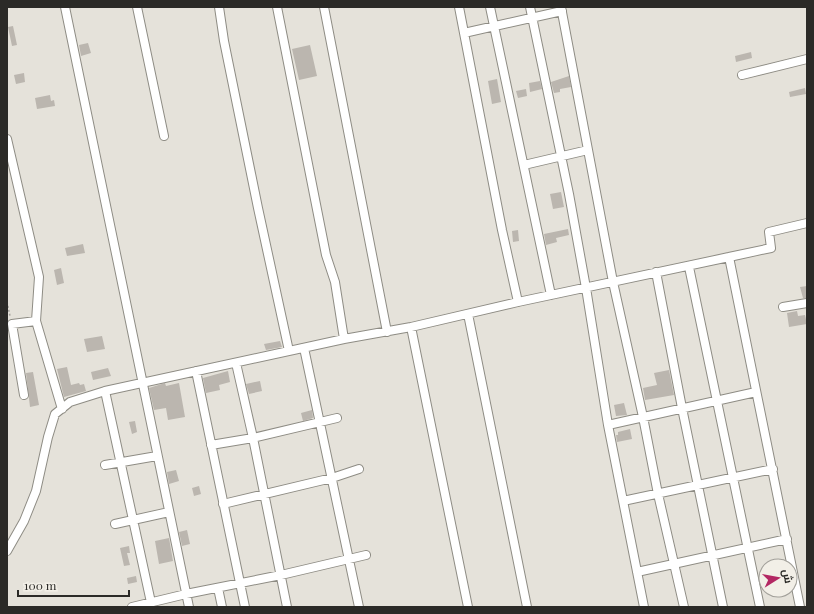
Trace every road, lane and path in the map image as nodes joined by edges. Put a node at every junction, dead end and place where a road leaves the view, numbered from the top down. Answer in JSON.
{"nodes":[{"id":1,"x":65,"y":7,"type":"edge"},
{"id":2,"x":136,"y":7,"type":"edge"},
{"id":3,"x":219,"y":7,"type":"edge"},
{"id":4,"x":277,"y":7,"type":"edge"},
{"id":5,"x":324,"y":7,"type":"edge"},
{"id":6,"x":459,"y":7,"type":"edge"},
{"id":7,"x":490,"y":7,"type":"edge"},
{"id":8,"x":530,"y":7,"type":"edge"},
{"id":9,"x":562,"y":9,"type":"edge"},
{"id":10,"x":533,"y":18,"type":"junction"},
{"id":11,"x":494,"y":26,"type":"junction"},
{"id":12,"x":464,"y":33,"type":"junction"},
{"id":13,"x":807,"y":59,"type":"edge"},
{"id":14,"x":742,"y":75,"type":"dead end"},
{"id":15,"x":164,"y":136,"type":"dead end"},
{"id":16,"x":7,"y":139,"type":"edge"},
{"id":17,"x":588,"y":150,"type":"junction"},
{"id":18,"x":560,"y":156,"type":"junction"},
{"id":19,"x":524,"y":164,"type":"junction"},
{"id":20,"x":807,"y":223,"type":"edge"},
{"id":21,"x":729,"y":257,"type":"junction"},
{"id":22,"x":689,"y":267,"type":"junction"},
{"id":23,"x":656,"y":272,"type":"junction"},
{"id":24,"x":613,"y":282,"type":"junction"},
{"id":25,"x":586,"y":288,"type":"junction"},
{"id":26,"x":551,"y":295,"type":"junction"},
{"id":27,"x":7,"y":302,"type":"edge"},
{"id":28,"x":518,"y":302,"type":"junction"},
{"id":29,"x":807,"y":303,"type":"edge"},
{"id":30,"x":783,"y":307,"type":"dead end"},
{"id":31,"x":468,"y":314,"type":"junction"},
{"id":32,"x":36,"y":321,"type":"junction"},
{"id":33,"x":12,"y":324,"type":"junction"},
{"id":34,"x":411,"y":327,"type":"junction"},
{"id":35,"x":387,"y":332,"type":"junction"},
{"id":36,"x":344,"y":339,"type":"junction"},
{"id":37,"x":304,"y":348,"type":"junction"},
{"id":38,"x":289,"y":351,"type":"junction"},
{"id":39,"x":236,"y":363,"type":"junction"},
{"id":40,"x":196,"y":371,"type":"junction"},
{"id":41,"x":142,"y":383,"type":"junction"},
{"id":42,"x":105,"y":391,"type":"junction"},
{"id":43,"x":756,"y":392,"type":"junction"},
{"id":44,"x":24,"y":395,"type":"dead end"},
{"id":45,"x":716,"y":400,"type":"junction"},
{"id":46,"x":62,"y":408,"type":"junction"},
{"id":47,"x":682,"y":408,"type":"junction"},
{"id":48,"x":643,"y":417,"type":"junction"},
{"id":49,"x":337,"y":418,"type":"dead end"},
{"id":50,"x":320,"y":422,"type":"junction"},
{"id":51,"x":608,"y":425,"type":"junction"},
{"id":52,"x":253,"y":438,"type":"junction"},
{"id":53,"x":211,"y":446,"type":"junction"},
{"id":54,"x":157,"y":456,"type":"junction"},
{"id":55,"x":121,"y":462,"type":"junction"},
{"id":56,"x":106,"y":465,"type":"dead end"},
{"id":57,"x":772,"y":468,"type":"junction"},
{"id":58,"x":359,"y":470,"type":"dead end"},
{"id":59,"x":733,"y":477,"type":"junction"},
{"id":60,"x":332,"y":478,"type":"junction"},
{"id":61,"x":698,"y":485,"type":"junction"},
{"id":62,"x":264,"y":494,"type":"junction"},
{"id":63,"x":658,"y":494,"type":"junction"},
{"id":64,"x":623,"y":501,"type":"junction"},
{"id":65,"x":224,"y":504,"type":"junction"},
{"id":66,"x":169,"y":512,"type":"junction"},
{"id":67,"x":133,"y":520,"type":"junction"},
{"id":68,"x":115,"y":524,"type":"dead end"},
{"id":69,"x":787,"y":539,"type":"junction"},
{"id":70,"x":748,"y":548,"type":"junction"},
{"id":71,"x":7,"y":551,"type":"edge"},
{"id":72,"x":366,"y":555,"type":"dead end"},
{"id":73,"x":712,"y":556,"type":"junction"},
{"id":74,"x":349,"y":559,"type":"junction"},
{"id":75,"x":674,"y":565,"type":"junction"},
{"id":76,"x":637,"y":572,"type":"junction"},
{"id":77,"x":281,"y":575,"type":"junction"},
{"id":78,"x":240,"y":583,"type":"junction"},
{"id":79,"x":218,"y":588,"type":"junction"},
{"id":80,"x":186,"y":594,"type":"junction"},
{"id":81,"x":152,"y":605,"type":"edge"},
{"id":82,"x":132,"y":607,"type":"edge"},
{"id":83,"x":189,"y":607,"type":"edge"},
{"id":84,"x":222,"y":607,"type":"edge"},
{"id":85,"x":245,"y":607,"type":"edge"},
{"id":86,"x":287,"y":607,"type":"edge"},
{"id":87,"x":359,"y":607,"type":"edge"},
{"id":88,"x":468,"y":607,"type":"edge"},
{"id":89,"x":527,"y":607,"type":"edge"},
{"id":90,"x":644,"y":607,"type":"edge"},
{"id":91,"x":684,"y":607,"type":"edge"},
{"id":92,"x":723,"y":607,"type":"edge"},
{"id":93,"x":760,"y":607,"type":"edge"},
{"id":94,"x":800,"y":607,"type":"edge"}],
"edges":[{"from":1,"to":41,"type":"street"},
{"from":2,"to":15,"type":"street"},
{"from":3,"to":38,"type":"street"},
{"from":4,"to":36,"type":"street"},
{"from":5,"to":35,"type":"street"},
{"from":6,"to":12,"type":"street"},
{"from":7,"to":11,"type":"street"},
{"from":8,"to":10,"type":"street"},
{"from":9,"to":10,"type":"street"},
{"from":9,"to":17,"type":"street"},
{"from":10,"to":11,"type":"street"},
{"from":10,"to":18,"type":"street"},
{"from":11,"to":12,"type":"street"},
{"from":11,"to":19,"type":"street"},
{"from":12,"to":28,"type":"street"},
{"from":13,"to":14,"type":"street"},
{"from":16,"to":32,"type":"street"},
{"from":17,"to":18,"type":"street"},
{"from":17,"to":24,"type":"street"},
{"from":18,"to":19,"type":"street"},
{"from":18,"to":25,"type":"street"},
{"from":19,"to":26,"type":"street"},
{"from":20,"to":21,"type":"street"},
{"from":21,"to":22,"type":"street"},
{"from":21,"to":43,"type":"street"},
{"from":22,"to":23,"type":"street"},
{"from":22,"to":45,"type":"street"},
{"from":23,"to":24,"type":"street"},
{"from":23,"to":47,"type":"street"},
{"from":24,"to":25,"type":"street"},
{"from":24,"to":48,"type":"street"},
{"from":25,"to":26,"type":"street"},
{"from":25,"to":51,"type":"street"},
{"from":26,"to":28,"type":"street"},
{"from":27,"to":33,"type":"path"},
{"from":28,"to":31,"type":"street"},
{"from":29,"to":30,"type":"street"},
{"from":31,"to":34,"type":"street"},
{"from":31,"to":89,"type":"street"},
{"from":32,"to":33,"type":"street"},
{"from":32,"to":46,"type":"street"},
{"from":33,"to":44,"type":"street"},
{"from":34,"to":35,"type":"street"},
{"from":34,"to":88,"type":"street"},
{"from":35,"to":36,"type":"street"},
{"from":36,"to":37,"type":"street"},
{"from":37,"to":38,"type":"street"},
{"from":37,"to":50,"type":"street"},
{"from":38,"to":39,"type":"street"},
{"from":39,"to":40,"type":"street"},
{"from":39,"to":52,"type":"street"},
{"from":40,"to":41,"type":"street"},
{"from":40,"to":53,"type":"street"},
{"from":41,"to":42,"type":"street"},
{"from":41,"to":54,"type":"street"},
{"from":42,"to":46,"type":"street"},
{"from":42,"to":55,"type":"street"},
{"from":43,"to":45,"type":"street"},
{"from":43,"to":57,"type":"street"},
{"from":45,"to":47,"type":"street"},
{"from":45,"to":59,"type":"street"},
{"from":46,"to":71,"type":"street"},
{"from":47,"to":48,"type":"street"},
{"from":47,"to":61,"type":"street"},
{"from":48,"to":51,"type":"street"},
{"from":48,"to":63,"type":"street"},
{"from":49,"to":50,"type":"street"},
{"from":50,"to":52,"type":"street"},
{"from":50,"to":60,"type":"street"},
{"from":51,"to":64,"type":"street"},
{"from":52,"to":53,"type":"street"},
{"from":52,"to":62,"type":"street"},
{"from":53,"to":65,"type":"street"},
{"from":54,"to":55,"type":"street"},
{"from":54,"to":66,"type":"street"},
{"from":55,"to":56,"type":"street"},
{"from":55,"to":67,"type":"street"},
{"from":57,"to":59,"type":"street"},
{"from":57,"to":69,"type":"street"},
{"from":58,"to":60,"type":"street"},
{"from":59,"to":61,"type":"street"},
{"from":59,"to":70,"type":"street"},
{"from":60,"to":62,"type":"street"},
{"from":60,"to":74,"type":"street"},
{"from":61,"to":63,"type":"street"},
{"from":61,"to":73,"type":"street"},
{"from":62,"to":65,"type":"street"},
{"from":62,"to":77,"type":"street"},
{"from":63,"to":64,"type":"street"},
{"from":63,"to":75,"type":"street"},
{"from":64,"to":76,"type":"street"},
{"from":65,"to":78,"type":"street"},
{"from":66,"to":67,"type":"street"},
{"from":66,"to":80,"type":"street"},
{"from":67,"to":68,"type":"street"},
{"from":67,"to":81,"type":"street"},
{"from":69,"to":70,"type":"street"},
{"from":69,"to":94,"type":"street"},
{"from":70,"to":73,"type":"street"},
{"from":70,"to":93,"type":"street"},
{"from":72,"to":74,"type":"street"},
{"from":73,"to":75,"type":"street"},
{"from":73,"to":92,"type":"street"},
{"from":74,"to":77,"type":"street"},
{"from":74,"to":87,"type":"street"},
{"from":75,"to":76,"type":"street"},
{"from":75,"to":91,"type":"street"},
{"from":76,"to":90,"type":"street"},
{"from":77,"to":78,"type":"street"},
{"from":77,"to":86,"type":"street"},
{"from":78,"to":79,"type":"street"},
{"from":78,"to":85,"type":"street"},
{"from":79,"to":80,"type":"street"},
{"from":79,"to":84,"type":"street"},
{"from":80,"to":81,"type":"street"},
{"from":80,"to":83,"type":"street"},
{"from":81,"to":82,"type":"street"}]}
